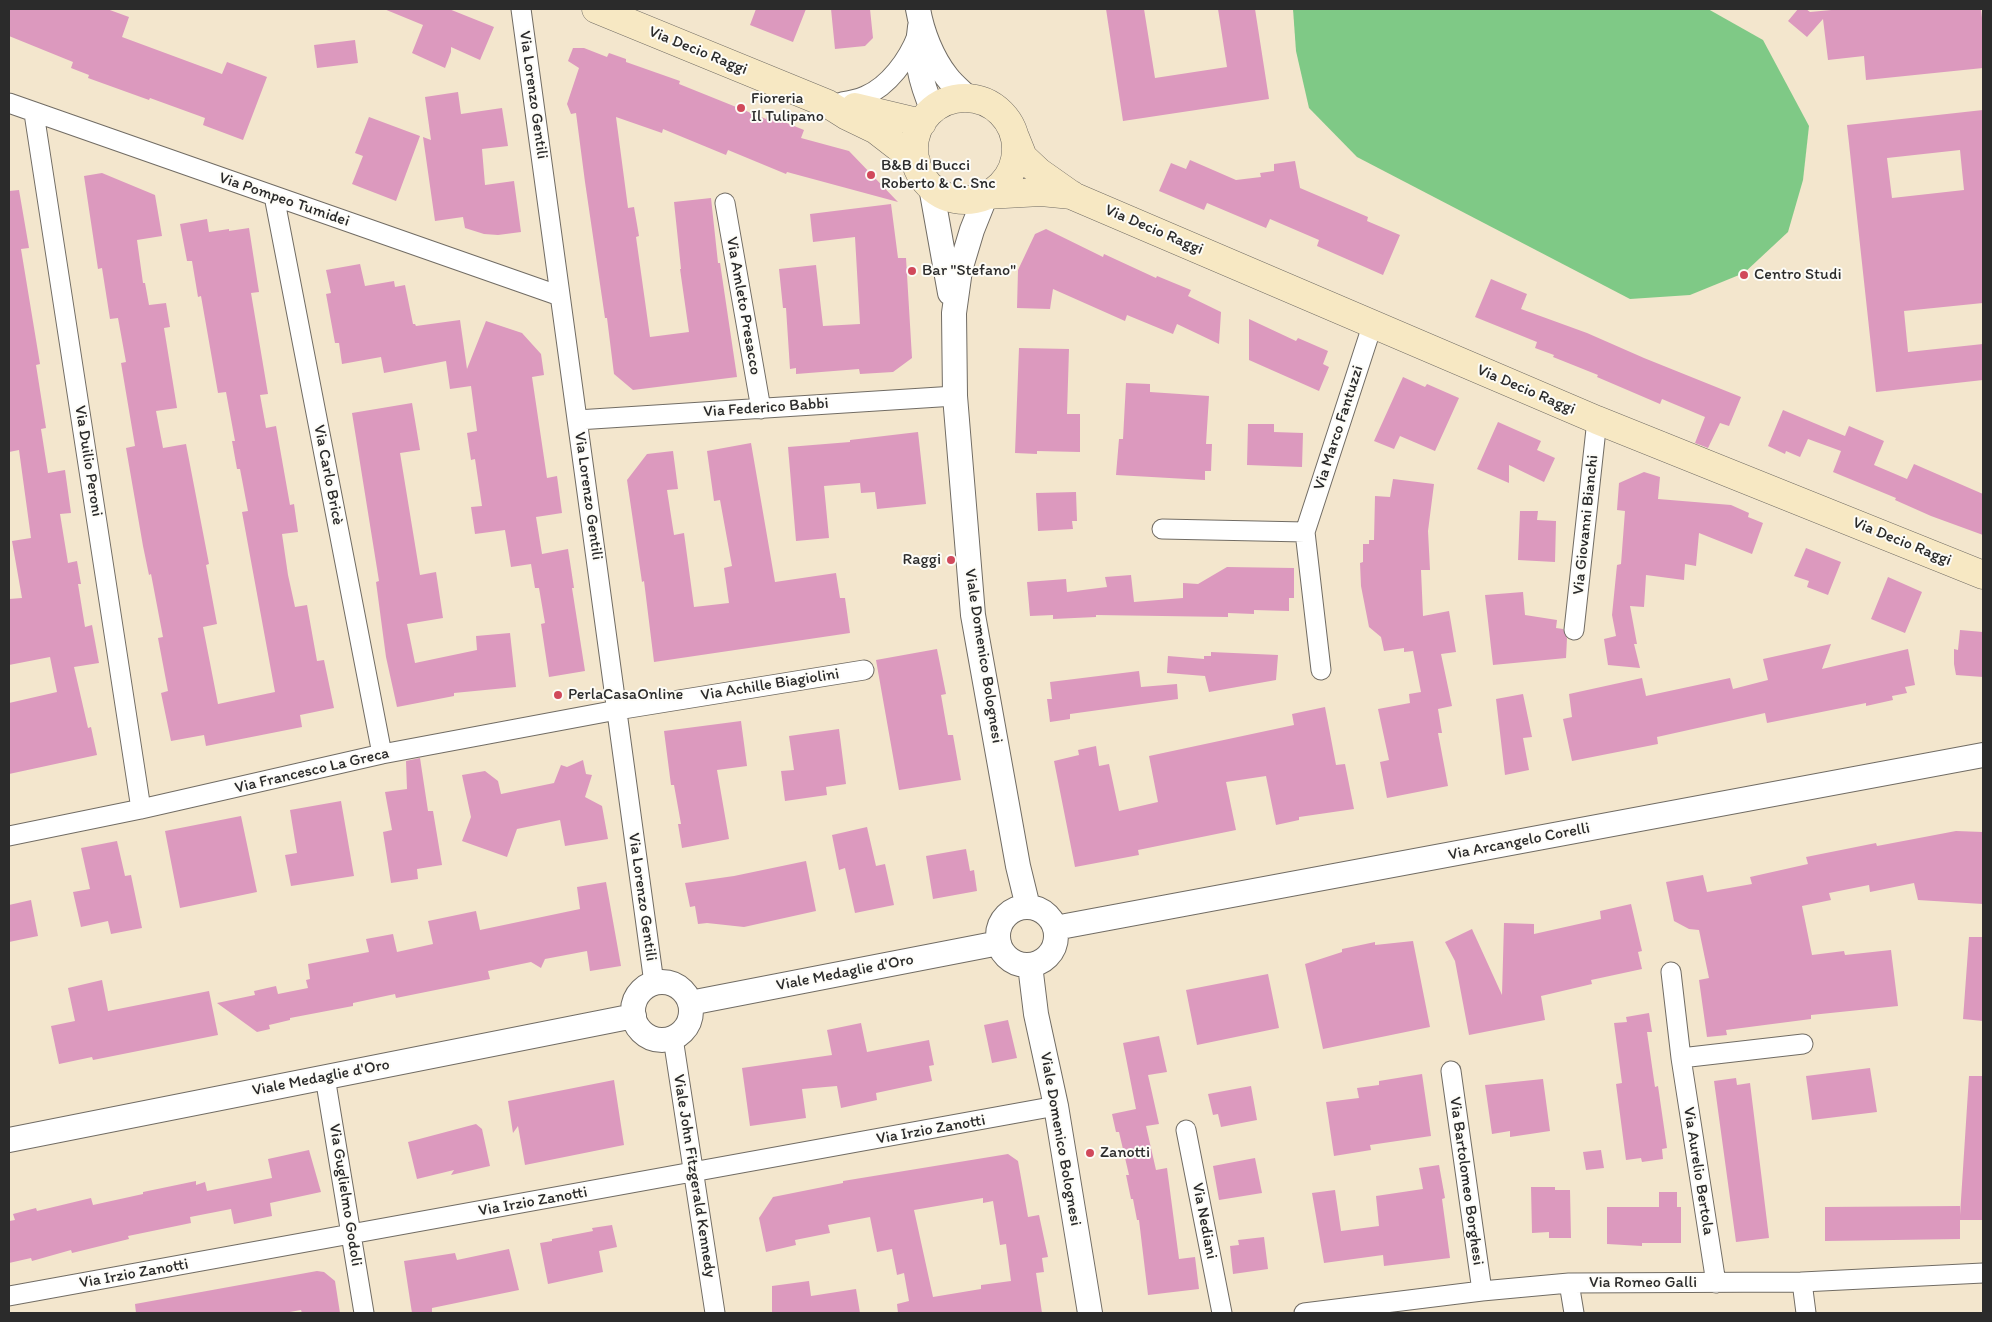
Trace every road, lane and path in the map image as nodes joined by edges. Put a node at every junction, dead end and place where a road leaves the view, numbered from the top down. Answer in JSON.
{"nodes":[{"id":1,"x":521,"y":9,"type":"edge"},
{"id":2,"x":596,"y":9,"type":"edge"},
{"id":3,"x":919,"y":17,"type":"edge"},
{"id":4,"x":970,"y":99,"type":"junction"},
{"id":5,"x":9,"y":103,"type":"edge"},
{"id":6,"x":828,"y":104,"type":"junction"},
{"id":7,"x":34,"y":113,"type":"junction"},
{"id":8,"x":927,"y":117,"type":"junction"},
{"id":9,"x":1014,"y":137,"type":"junction"},
{"id":10,"x":916,"y":161,"type":"junction"},
{"id":11,"x":931,"y":187,"type":"junction"},
{"id":12,"x":986,"y":195,"type":"junction"},
{"id":13,"x":274,"y":196,"type":"junction"},
{"id":14,"x":1073,"y":196,"type":"junction"},
{"id":15,"x":725,"y":203,"type":"dead end"},
{"id":16,"x":560,"y":296,"type":"junction"},
{"id":17,"x":954,"y":313,"type":"junction"},
{"id":18,"x":1374,"y":323,"type":"junction"},
{"id":19,"x":956,"y":396,"type":"junction"},
{"id":20,"x":761,"y":409,"type":"junction"},
{"id":21,"x":577,"y":420,"type":"junction"},
{"id":22,"x":1597,"y":420,"type":"junction"},
{"id":23,"x":1162,"y":529,"type":"dead end"},
{"id":24,"x":1305,"y":532,"type":"junction"},
{"id":25,"x":1983,"y":575,"type":"edge"},
{"id":26,"x":1574,"y":630,"type":"dead end"},
{"id":27,"x":864,"y":670,"type":"dead end"},
{"id":28,"x":1321,"y":670,"type":"dead end"},
{"id":29,"x":617,"y":710,"type":"junction"},
{"id":30,"x":382,"y":754,"type":"junction"},
{"id":31,"x":1983,"y":755,"type":"edge"},
{"id":32,"x":141,"y":810,"type":"junction"},
{"id":33,"x":9,"y":836,"type":"edge"},
{"id":34,"x":1028,"y":907,"type":"junction"},
{"id":35,"x":1055,"y":928,"type":"junction"},
{"id":36,"x":999,"y":943,"type":"junction"},
{"id":37,"x":1030,"y":964,"type":"junction"},
{"id":38,"x":1671,"y":972,"type":"dead end"},
{"id":39,"x":654,"y":983,"type":"junction"},
{"id":40,"x":690,"y":1003,"type":"junction"},
{"id":41,"x":634,"y":1016,"type":"junction"},
{"id":42,"x":673,"y":1038,"type":"junction"},
{"id":43,"x":1803,"y":1044,"type":"dead end"},
{"id":44,"x":1681,"y":1058,"type":"junction"},
{"id":45,"x":1450,"y":1071,"type":"dead end"},
{"id":46,"x":325,"y":1077,"type":"junction"},
{"id":47,"x":1056,"y":1106,"type":"junction"},
{"id":48,"x":1186,"y":1130,"type":"dead end"},
{"id":49,"x":9,"y":1140,"type":"edge"},
{"id":50,"x":694,"y":1173,"type":"junction"},
{"id":51,"x":351,"y":1235,"type":"junction"},
{"id":52,"x":1983,"y":1273,"type":"edge"},
{"id":53,"x":1802,"y":1282,"type":"junction"},
{"id":54,"x":1570,"y":1283,"type":"junction"},
{"id":55,"x":1716,"y":1283,"type":"junction"},
{"id":56,"x":1482,"y":1291,"type":"junction"},
{"id":57,"x":9,"y":1296,"type":"edge"},
{"id":58,"x":1332,"y":1312,"type":"edge"},
{"id":59,"x":364,"y":1313,"type":"edge"},
{"id":60,"x":715,"y":1313,"type":"edge"},
{"id":61,"x":1090,"y":1313,"type":"edge"},
{"id":62,"x":1222,"y":1313,"type":"edge"},
{"id":63,"x":1304,"y":1313,"type":"edge"},
{"id":64,"x":1574,"y":1313,"type":"edge"},
{"id":65,"x":1806,"y":1313,"type":"edge"}],
"edges":[{"from":1,"to":16,"type":"street","name":"Via Lorenzo Gentili"},
{"from":2,"to":6,"type":"main road","name":"Via Decio Raggi"},
{"from":3,"to":4,"type":"street"},
{"from":3,"to":6,"type":"street"},
{"from":3,"to":8,"type":"street"},
{"from":4,"to":8,"type":"main road","name":"Via Decio Raggi"},
{"from":4,"to":9,"type":"main road","name":"Via Decio Raggi"},
{"from":5,"to":7,"type":"street","name":"Via Pompeo Tumidei"},
{"from":6,"to":8,"type":"main road","name":"Via Decio Raggi"},
{"from":6,"to":10,"type":"main road","name":"Via Decio Raggi"},
{"from":7,"to":13,"type":"street","name":"Via Pompeo Tumidei"},
{"from":7,"to":32,"type":"street","name":"Via Duilio Peroni"},
{"from":8,"to":10,"type":"main road"},
{"from":9,"to":12,"type":"main road","name":"Via Decio Raggi"},
{"from":9,"to":14,"type":"main road","name":"Via Decio Raggi"},
{"from":10,"to":11,"type":"main road","name":"Via Decio Raggi"},
{"from":11,"to":12,"type":"main road","name":"Via Decio Raggi"},
{"from":11,"to":17,"type":"street","name":"Viale Domenico Bolognesi"},
{"from":12,"to":14,"type":"main road","name":"Via Decio Raggi"},
{"from":12,"to":17,"type":"street","name":"Viale Domenico Bolognesi"},
{"from":13,"to":16,"type":"street","name":"Via Pompeo Tumidei"},
{"from":13,"to":30,"type":"street","name":"Via Carlo Bricè"},
{"from":14,"to":18,"type":"main road","name":"Via Decio Raggi"},
{"from":15,"to":20,"type":"street","name":"Via Amleto Presacco"},
{"from":16,"to":21,"type":"street","name":"Via Lorenzo Gentili"},
{"from":17,"to":19,"type":"street","name":"Viale Domenico Bolognesi"},
{"from":18,"to":22,"type":"main road","name":"Via Decio Raggi"},
{"from":18,"to":24,"type":"street","name":"Via Marco Fantuzzi"},
{"from":19,"to":20,"type":"street","name":"Via Federico Babbi"},
{"from":19,"to":34,"type":"street","name":"Viale Domenico Bolognesi"},
{"from":20,"to":21,"type":"street","name":"Via Federico Babbi"},
{"from":21,"to":29,"type":"street","name":"Via Lorenzo Gentili"},
{"from":22,"to":25,"type":"main road","name":"Via Decio Raggi"},
{"from":22,"to":26,"type":"street","name":"Via Giovanni Bianchi"},
{"from":23,"to":24,"type":"street"},
{"from":24,"to":28,"type":"street","name":"Via Marco Fantuzzi"},
{"from":27,"to":29,"type":"street","name":"Via Achille Biagiolini"},
{"from":29,"to":30,"type":"street","name":"Via Francesco La Greca"},
{"from":29,"to":39,"type":"street","name":"Via Lorenzo Gentili"},
{"from":30,"to":32,"type":"street","name":"Via Francesco La Greca"},
{"from":31,"to":35,"type":"street","name":"Via Arcangelo Corelli"},
{"from":32,"to":33,"type":"street","name":"Via Francesco La Greca"},
{"from":34,"to":35,"type":"street"},
{"from":34,"to":36,"type":"street"},
{"from":35,"to":37,"type":"street"},
{"from":36,"to":37,"type":"street"},
{"from":36,"to":40,"type":"street","name":"Viale Medaglie d'Oro"},
{"from":37,"to":47,"type":"street","name":"Viale Domenico Bolognesi"},
{"from":38,"to":44,"type":"street","name":"Via Aurelio Bertola"},
{"from":39,"to":40,"type":"street"},
{"from":39,"to":41,"type":"street"},
{"from":40,"to":42,"type":"street"},
{"from":41,"to":42,"type":"street"},
{"from":41,"to":46,"type":"street","name":"Viale Medaglie d'Oro"},
{"from":42,"to":50,"type":"street","name":"Viale John Fitzgerald Kennedy"},
{"from":43,"to":44,"type":"street"},
{"from":44,"to":55,"type":"street","name":"Via Aurelio Bertola"},
{"from":45,"to":56,"type":"street","name":"Via Bartolomeo Borghesi"},
{"from":46,"to":49,"type":"street","name":"Viale Medaglie d'Oro"},
{"from":46,"to":51,"type":"street","name":"Via Guglielmo Godoli"},
{"from":47,"to":50,"type":"street","name":"Via Irzio Zanotti"},
{"from":47,"to":61,"type":"street","name":"Viale Domenico Bolognesi"},
{"from":48,"to":62,"type":"street","name":"Via Nediani"},
{"from":50,"to":51,"type":"street","name":"Via Irzio Zanotti"},
{"from":50,"to":60,"type":"street","name":"Viale John Fitzgerald Kennedy"},
{"from":51,"to":57,"type":"street","name":"Via Irzio Zanotti"},
{"from":51,"to":59,"type":"street","name":"Via Guglielmo Godoli"},
{"from":52,"to":53,"type":"street","name":"Via Romeo Galli"},
{"from":53,"to":55,"type":"street","name":"Via Romeo Galli"},
{"from":53,"to":65,"type":"street"},
{"from":54,"to":55,"type":"street","name":"Via Romeo Galli"},
{"from":54,"to":56,"type":"street","name":"Via Romeo Galli"},
{"from":54,"to":64,"type":"street"},
{"from":56,"to":58,"type":"street","name":"Via Romeo Galli"},
{"from":58,"to":63,"type":"street","name":"Via Romeo Galli"}]}
